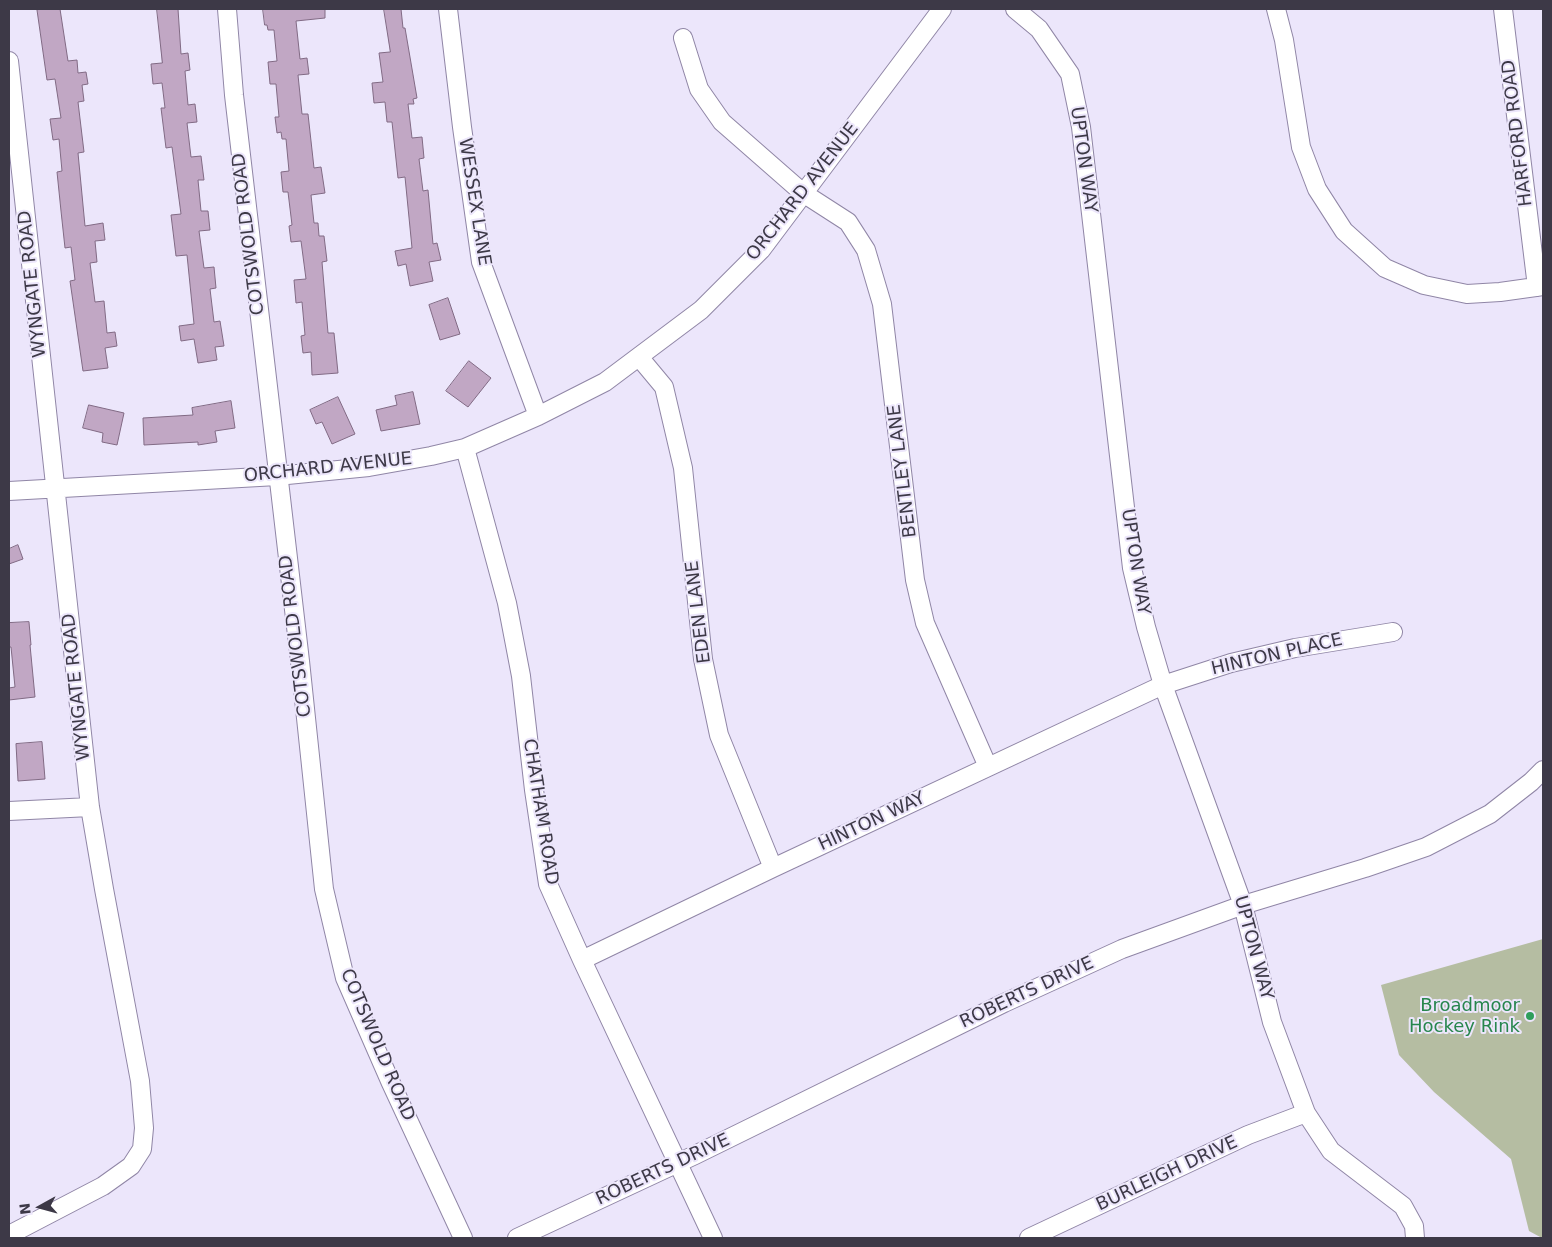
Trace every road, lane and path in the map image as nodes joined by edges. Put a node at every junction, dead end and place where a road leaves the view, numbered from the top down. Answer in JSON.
{"nodes":[{"id":1,"x":227,"y":9,"type":"edge"},
{"id":2,"x":448,"y":9,"type":"edge"},
{"id":3,"x":942,"y":9,"type":"edge"},
{"id":4,"x":1014,"y":9,"type":"edge"},
{"id":5,"x":1276,"y":9,"type":"edge"},
{"id":6,"x":1503,"y":9,"type":"edge"},
{"id":7,"x":683,"y":38,"type":"dead end"},
{"id":8,"x":9,"y":61,"type":"edge"},
{"id":9,"x":803,"y":193,"type":"junction"},
{"id":10,"x":1540,"y":286,"type":"edge"},
{"id":11,"x":639,"y":356,"type":"junction"},
{"id":12,"x":538,"y":416,"type":"junction"},
{"id":13,"x":465,"y":448,"type":"junction"},
{"id":14,"x":277,"y":476,"type":"junction"},
{"id":15,"x":55,"y":488,"type":"junction"},
{"id":16,"x":9,"y":491,"type":"edge"},
{"id":17,"x":1393,"y":632,"type":"dead end"},
{"id":18,"x":1163,"y":685,"type":"junction"},
{"id":19,"x":988,"y":767,"type":"junction"},
{"id":20,"x":1543,"y":770,"type":"edge"},
{"id":21,"x":90,"y":807,"type":"junction"},
{"id":22,"x":9,"y":811,"type":"edge"},
{"id":23,"x":773,"y":868,"type":"junction"},
{"id":24,"x":1243,"y":905,"type":"junction"},
{"id":25,"x":582,"y":960,"type":"junction"},
{"id":26,"x":1306,"y":1113,"type":"junction"},
{"id":27,"x":678,"y":1163,"type":"junction"},
{"id":28,"x":9,"y":1235,"type":"edge"},
{"id":29,"x":463,"y":1238,"type":"edge"},
{"id":30,"x":517,"y":1238,"type":"edge"},
{"id":31,"x":713,"y":1238,"type":"edge"},
{"id":32,"x":1029,"y":1238,"type":"edge"},
{"id":33,"x":1415,"y":1238,"type":"edge"}],
"edges":[{"from":1,"to":14,"type":"street","name":"COTSWOLD ROAD"},
{"from":2,"to":12,"type":"street","name":"WESSEX LANE"},
{"from":3,"to":9,"type":"street","name":"ORCHARD AVENUE"},
{"from":4,"to":18,"type":"street","name":"UPTON WAY"},
{"from":5,"to":10,"type":"street"},
{"from":6,"to":10,"type":"street","name":"HARFORD ROAD"},
{"from":7,"to":9,"type":"street","name":"BENTLEY LANE"},
{"from":8,"to":15,"type":"street","name":"WYNGATE ROAD"},
{"from":9,"to":11,"type":"street","name":"ORCHARD AVENUE"},
{"from":9,"to":19,"type":"street","name":"BENTLEY LANE"},
{"from":11,"to":12,"type":"street","name":"ORCHARD AVENUE"},
{"from":11,"to":23,"type":"street","name":"EDEN LANE"},
{"from":12,"to":13,"type":"street","name":"ORCHARD AVENUE"},
{"from":13,"to":14,"type":"street","name":"ORCHARD AVENUE"},
{"from":13,"to":25,"type":"street","name":"CHATHAM ROAD"},
{"from":14,"to":15,"type":"street","name":"ORCHARD AVENUE"},
{"from":14,"to":29,"type":"street","name":"COTSWOLD ROAD"},
{"from":15,"to":16,"type":"street","name":"ORCHARD AVENUE"},
{"from":15,"to":21,"type":"street","name":"WYNGATE ROAD"},
{"from":17,"to":18,"type":"street","name":"HINTON PLACE"},
{"from":18,"to":19,"type":"street","name":"HINTON WAY"},
{"from":18,"to":24,"type":"street","name":"UPTON WAY"},
{"from":19,"to":23,"type":"street","name":"HINTON WAY"},
{"from":20,"to":24,"type":"street","name":"ROBERTS DRIVE"},
{"from":21,"to":22,"type":"street"},
{"from":21,"to":28,"type":"street","name":"WYNGATE ROAD"},
{"from":23,"to":25,"type":"street","name":"HINTON WAY"},
{"from":24,"to":26,"type":"street","name":"UPTON WAY"},
{"from":24,"to":27,"type":"street","name":"ROBERTS DRIVE"},
{"from":25,"to":27,"type":"street","name":"CHATHAM ROAD"},
{"from":26,"to":32,"type":"street","name":"BURLEIGH DRIVE"},
{"from":26,"to":33,"type":"street","name":"UPTON WAY"},
{"from":27,"to":30,"type":"street","name":"ROBERTS DRIVE"},
{"from":27,"to":31,"type":"street","name":"CHATHAM ROAD"}]}
